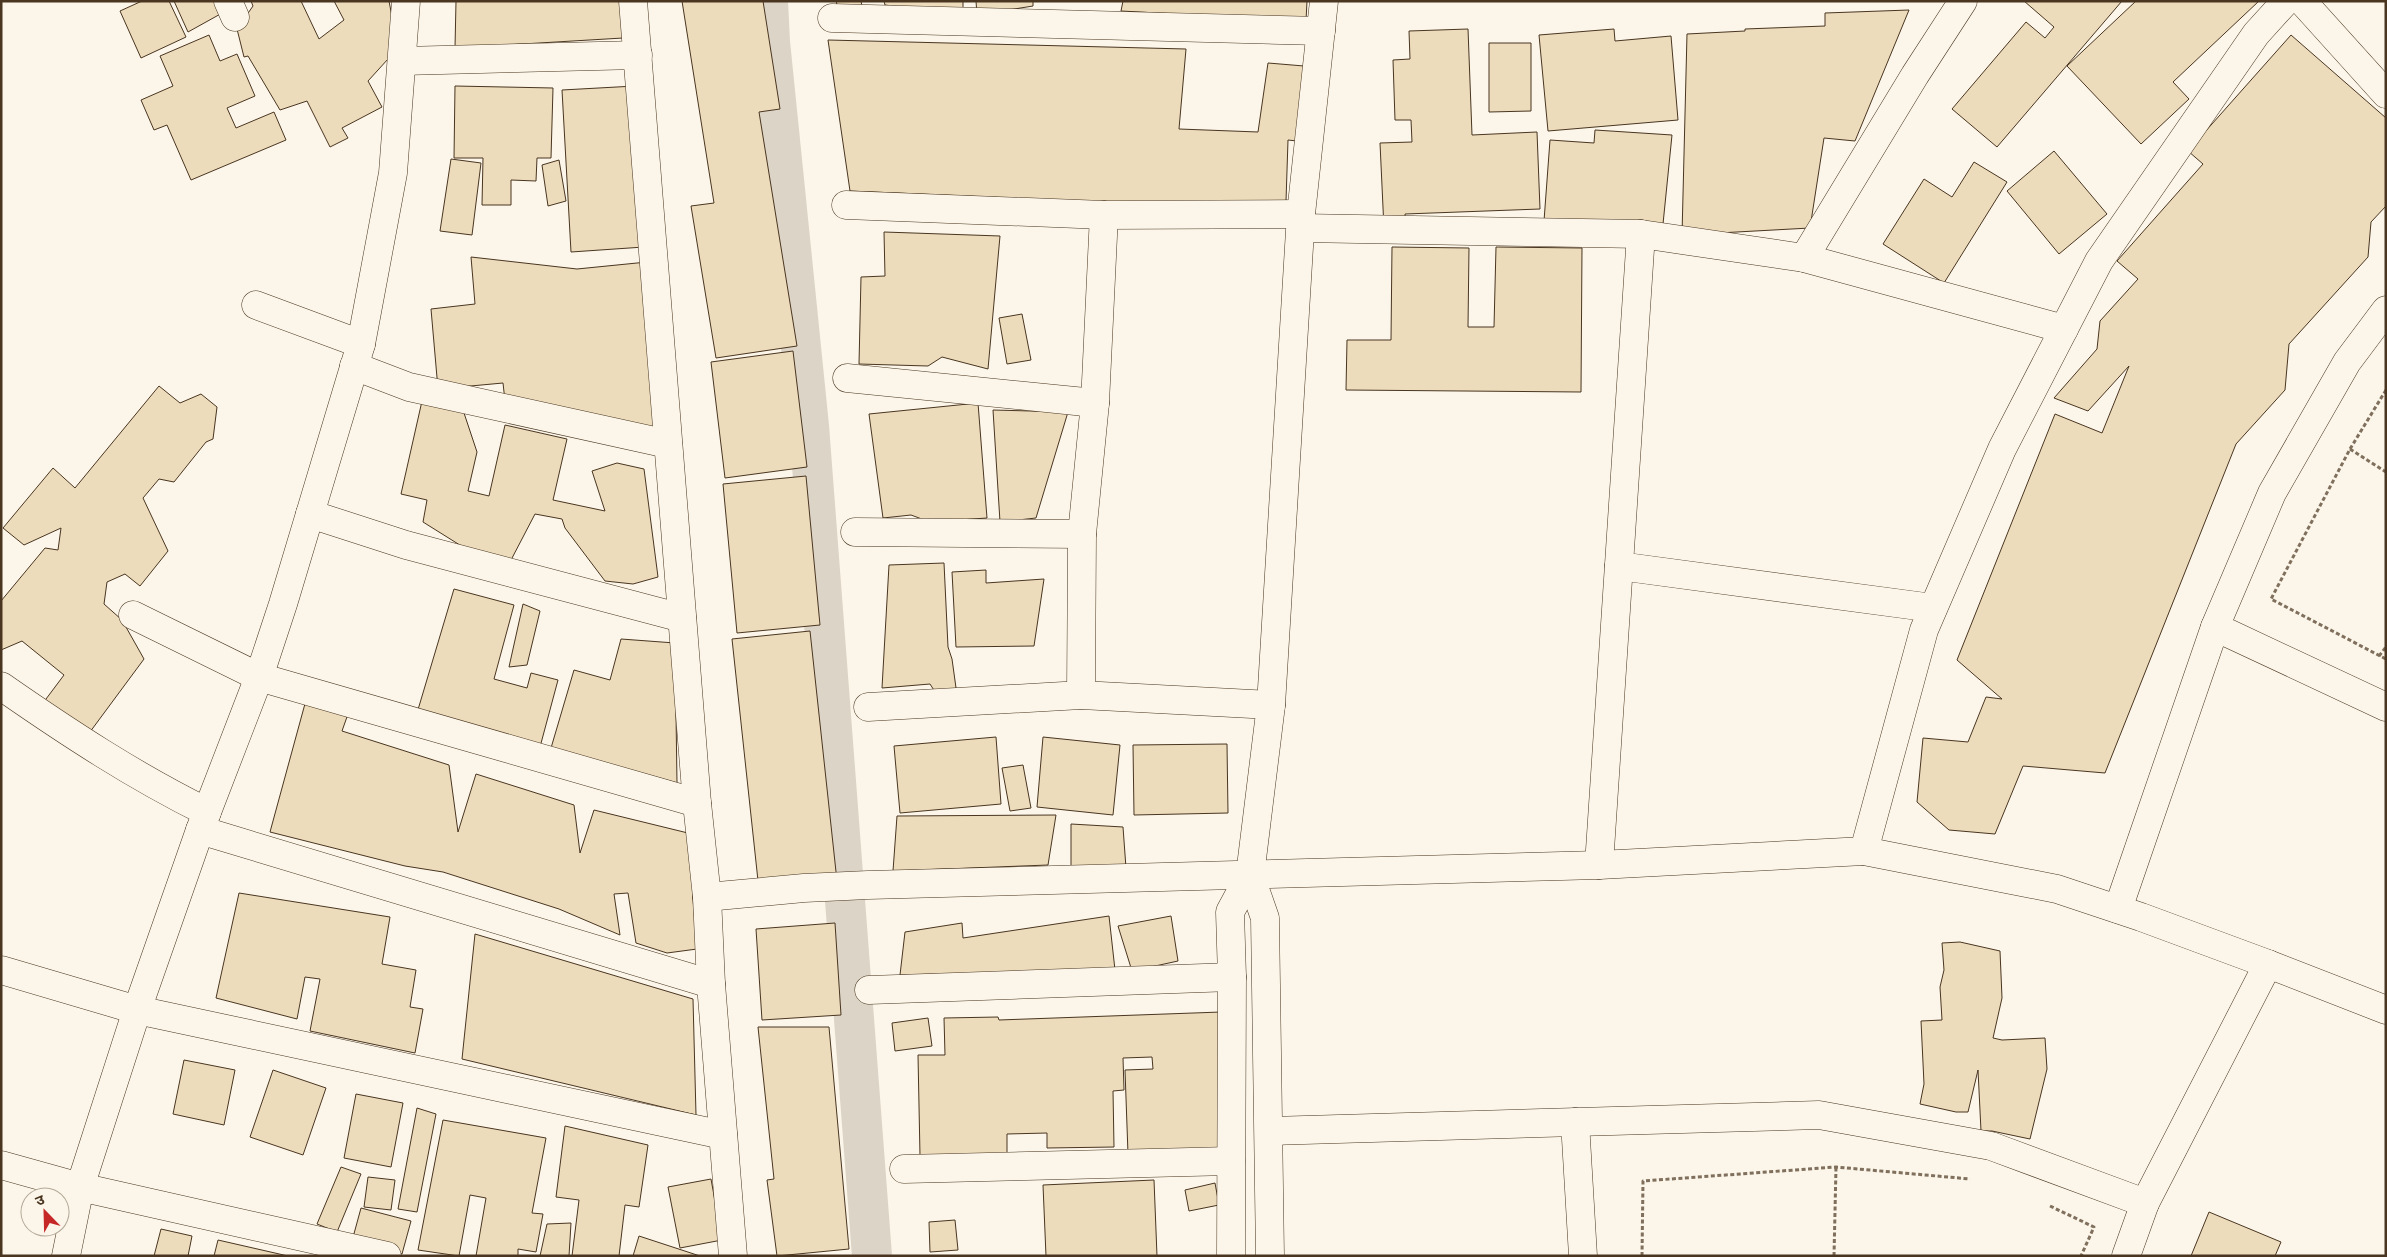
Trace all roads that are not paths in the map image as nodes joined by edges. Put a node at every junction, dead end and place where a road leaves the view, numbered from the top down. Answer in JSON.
{"nodes":[{"id":1,"x":406,"y":1,"type":"edge"},
{"id":2,"x":633,"y":1,"type":"edge"},
{"id":3,"x":1324,"y":1,"type":"edge"},
{"id":4,"x":1963,"y":1,"type":"edge"},
{"id":5,"x":2286,"y":1,"type":"edge"},
{"id":6,"x":2302,"y":1,"type":"edge"},
{"id":7,"x":832,"y":18,"type":"dead end"},
{"id":8,"x":1321,"y":31,"type":"junction"},
{"id":9,"x":638,"y":55,"type":"junction"},
{"id":10,"x":402,"y":61,"type":"junction"},
{"id":11,"x":2386,"y":94,"type":"edge"},
{"id":12,"x":846,"y":205,"type":"dead end"},
{"id":13,"x":1104,"y":214,"type":"junction"},
{"id":14,"x":1301,"y":221,"type":"junction"},
{"id":15,"x":1641,"y":234,"type":"junction"},
{"id":16,"x":1804,"y":258,"type":"junction"},
{"id":17,"x":256,"y":306,"type":"dead end"},
{"id":18,"x":2386,"y":310,"type":"edge"},
{"id":19,"x":2064,"y":329,"type":"junction"},
{"id":20,"x":358,"y":355,"type":"junction"},
{"id":21,"x":847,"y":378,"type":"dead end"},
{"id":22,"x":1095,"y":403,"type":"junction"},
{"id":23,"x":668,"y":444,"type":"junction"},
{"id":24,"x":310,"y":514,"type":"junction"},
{"id":25,"x":855,"y":532,"type":"dead end"},
{"id":26,"x":1082,"y":534,"type":"junction"},
{"id":27,"x":1619,"y":566,"type":"junction"},
{"id":28,"x":1933,"y":608,"type":"junction"},
{"id":29,"x":134,"y":615,"type":"dead end"},
{"id":30,"x":682,"y":618,"type":"junction"},
{"id":31,"x":2215,"y":627,"type":"junction"},
{"id":32,"x":259,"y":677,"type":"junction"},
{"id":33,"x":1,"y":686,"type":"edge"},
{"id":34,"x":1081,"y":695,"type":"junction"},
{"id":35,"x":1270,"y":705,"type":"junction"},
{"id":36,"x":868,"y":707,"type":"dead end"},
{"id":37,"x":2386,"y":707,"type":"edge"},
{"id":38,"x":697,"y":803,"type":"junction"},
{"id":39,"x":203,"y":821,"type":"junction"},
{"id":40,"x":1864,"y":851,"type":"junction"},
{"id":41,"x":1599,"y":865,"type":"junction"},
{"id":42,"x":1250,"y":876,"type":"junction"},
{"id":43,"x":707,"y":897,"type":"junction"},
{"id":44,"x":2118,"y":909,"type":"junction"},
{"id":45,"x":2268,"y":964,"type":"junction"},
{"id":46,"x":1,"y":970,"type":"edge"},
{"id":47,"x":1232,"y":978,"type":"junction"},
{"id":48,"x":711,"y":984,"type":"junction"},
{"id":49,"x":869,"y":990,"type":"dead end"},
{"id":50,"x":137,"y":1010,"type":"junction"},
{"id":51,"x":2386,"y":1010,"type":"edge"},
{"id":52,"x":1575,"y":1122,"type":"junction"},
{"id":53,"x":1269,"y":1131,"type":"junction"},
{"id":54,"x":723,"y":1134,"type":"junction"},
{"id":55,"x":1232,"y":1161,"type":"junction"},
{"id":56,"x":1,"y":1165,"type":"edge"},
{"id":57,"x":904,"y":1169,"type":"dead end"},
{"id":58,"x":80,"y":1187,"type":"junction"},
{"id":59,"x":2145,"y":1203,"type":"junction"},
{"id":60,"x":66,"y":1256,"type":"edge"},
{"id":61,"x":387,"y":1256,"type":"edge"},
{"id":62,"x":733,"y":1256,"type":"edge"},
{"id":63,"x":1231,"y":1256,"type":"edge"},
{"id":64,"x":1270,"y":1256,"type":"edge"},
{"id":65,"x":1583,"y":1256,"type":"edge"},
{"id":66,"x":2126,"y":1256,"type":"edge"}],
"edges":[{"from":1,"to":10,"type":"street"},
{"from":2,"to":9,"type":"street"},
{"from":3,"to":8,"type":"street"},
{"from":4,"to":16,"type":"street"},
{"from":5,"to":19,"type":"street"},
{"from":6,"to":11,"type":"street"},
{"from":7,"to":8,"type":"street"},
{"from":8,"to":14,"type":"street"},
{"from":9,"to":10,"type":"street"},
{"from":9,"to":23,"type":"street"},
{"from":10,"to":20,"type":"street"},
{"from":12,"to":13,"type":"street"},
{"from":13,"to":14,"type":"street"},
{"from":13,"to":22,"type":"street"},
{"from":14,"to":15,"type":"street"},
{"from":14,"to":35,"type":"street"},
{"from":15,"to":16,"type":"street"},
{"from":15,"to":27,"type":"street"},
{"from":16,"to":19,"type":"street"},
{"from":17,"to":20,"type":"street"},
{"from":18,"to":31,"type":"street"},
{"from":19,"to":28,"type":"street"},
{"from":20,"to":23,"type":"street"},
{"from":20,"to":24,"type":"street"},
{"from":21,"to":22,"type":"street"},
{"from":22,"to":26,"type":"street"},
{"from":23,"to":30,"type":"street"},
{"from":24,"to":30,"type":"street"},
{"from":24,"to":32,"type":"street"},
{"from":25,"to":26,"type":"street"},
{"from":26,"to":34,"type":"street"},
{"from":27,"to":28,"type":"street"},
{"from":27,"to":41,"type":"street"},
{"from":28,"to":40,"type":"street"},
{"from":29,"to":32,"type":"street"},
{"from":30,"to":38,"type":"street"},
{"from":31,"to":37,"type":"street"},
{"from":31,"to":44,"type":"street"},
{"from":32,"to":38,"type":"street"},
{"from":32,"to":39,"type":"street"},
{"from":33,"to":39,"type":"street"},
{"from":34,"to":35,"type":"street"},
{"from":34,"to":36,"type":"street"},
{"from":35,"to":42,"type":"street"},
{"from":38,"to":43,"type":"street"},
{"from":39,"to":48,"type":"street"},
{"from":39,"to":50,"type":"street"},
{"from":40,"to":41,"type":"street"},
{"from":40,"to":44,"type":"street"},
{"from":41,"to":42,"type":"street"},
{"from":42,"to":43,"type":"street"},
{"from":42,"to":47,"type":"street"},
{"from":42,"to":53,"type":"street"},
{"from":43,"to":48,"type":"street"},
{"from":44,"to":45,"type":"street"},
{"from":45,"to":51,"type":"street"},
{"from":45,"to":59,"type":"street"},
{"from":46,"to":50,"type":"street"},
{"from":47,"to":49,"type":"street"},
{"from":47,"to":55,"type":"street"},
{"from":48,"to":54,"type":"street"},
{"from":50,"to":54,"type":"street"},
{"from":50,"to":58,"type":"street"},
{"from":52,"to":53,"type":"street"},
{"from":52,"to":59,"type":"street"},
{"from":52,"to":65,"type":"street"},
{"from":53,"to":64,"type":"street"},
{"from":54,"to":62,"type":"street"},
{"from":55,"to":57,"type":"street"},
{"from":55,"to":63,"type":"street"},
{"from":56,"to":58,"type":"street"},
{"from":58,"to":60,"type":"street"},
{"from":58,"to":61,"type":"street"},
{"from":59,"to":66,"type":"street"}]}
